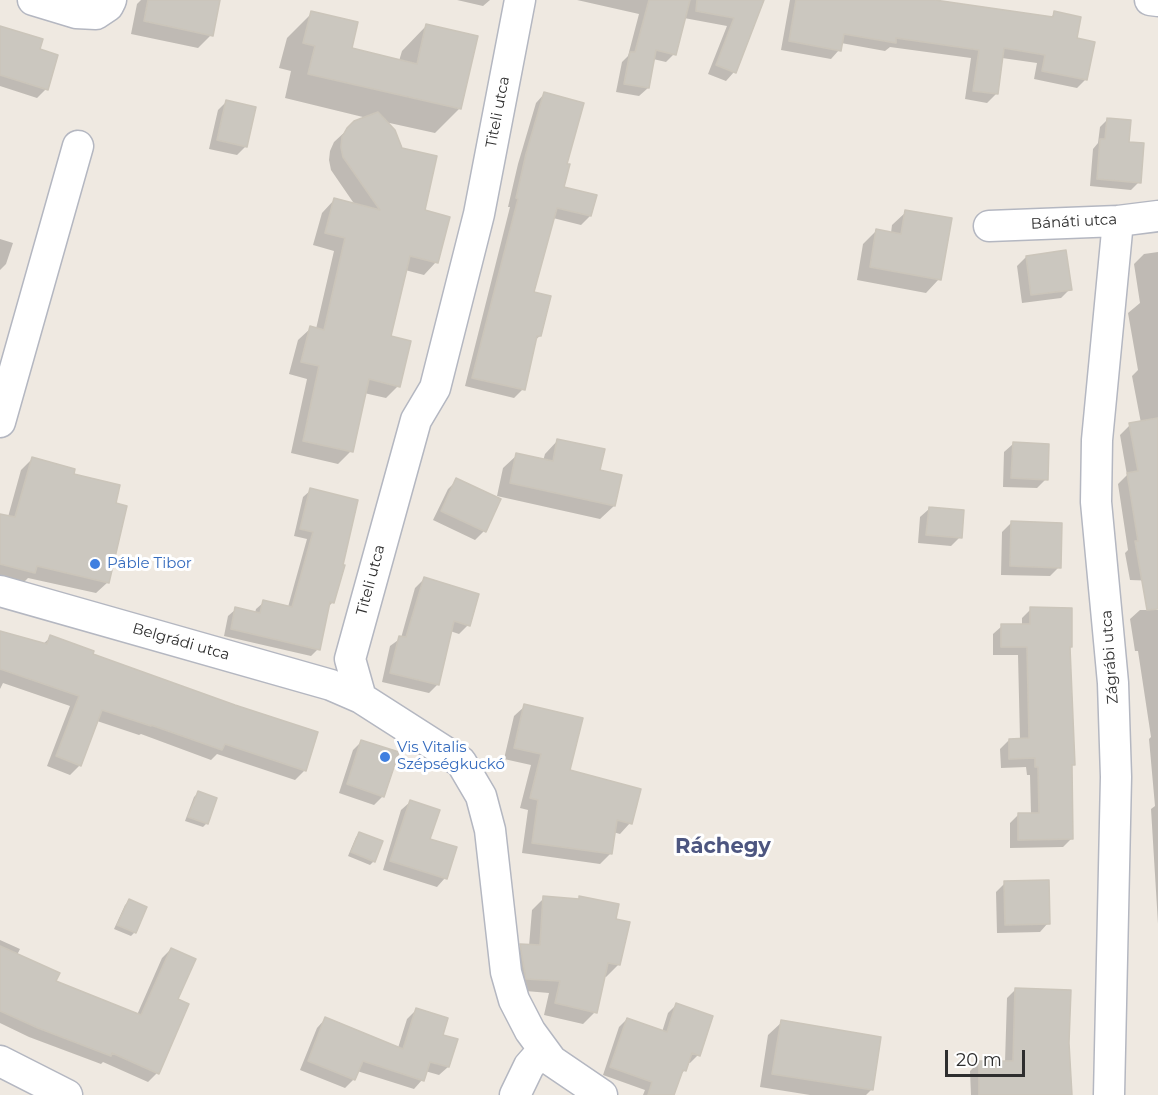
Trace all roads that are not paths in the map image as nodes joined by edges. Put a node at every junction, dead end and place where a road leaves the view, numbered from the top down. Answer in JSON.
{"nodes":[{"id":1,"x":33,"y":0,"type":"edge"},
{"id":2,"x":111,"y":0,"type":"edge"},
{"id":3,"x":520,"y":0,"type":"edge"},
{"id":4,"x":1150,"y":0,"type":"edge"},
{"id":5,"x":1158,"y":1,"type":"edge"},
{"id":6,"x":78,"y":146,"type":"dead end"},
{"id":7,"x":1158,"y":216,"type":"edge"},
{"id":8,"x":1118,"y":220,"type":"junction"},
{"id":9,"x":989,"y":226,"type":"dead end"},
{"id":10,"x":0,"y":422,"type":"edge"},
{"id":11,"x":0,"y":591,"type":"edge"},
{"id":12,"x":361,"y":698,"type":"junction"},
{"id":13,"x":543,"y":1050,"type":"junction"},
{"id":14,"x":0,"y":1061,"type":"edge"},
{"id":15,"x":67,"y":1095,"type":"edge"},
{"id":16,"x":515,"y":1095,"type":"edge"},
{"id":17,"x":602,"y":1095,"type":"edge"},
{"id":18,"x":1109,"y":1095,"type":"edge"}],
"edges":[{"from":1,"to":2,"type":"street"},
{"from":3,"to":12,"type":"street","name":"Titeli utca"},
{"from":4,"to":5,"type":"street"},
{"from":6,"to":10,"type":"street"},
{"from":7,"to":8,"type":"street","name":"Bánáti utca"},
{"from":8,"to":9,"type":"street","name":"Bánáti utca"},
{"from":8,"to":18,"type":"street","name":"Zágrábi utca"},
{"from":11,"to":12,"type":"street","name":"Belgrádi utca"},
{"from":12,"to":13,"type":"street"},
{"from":13,"to":16,"type":"street"},
{"from":13,"to":17,"type":"street"},
{"from":14,"to":15,"type":"street"}]}
